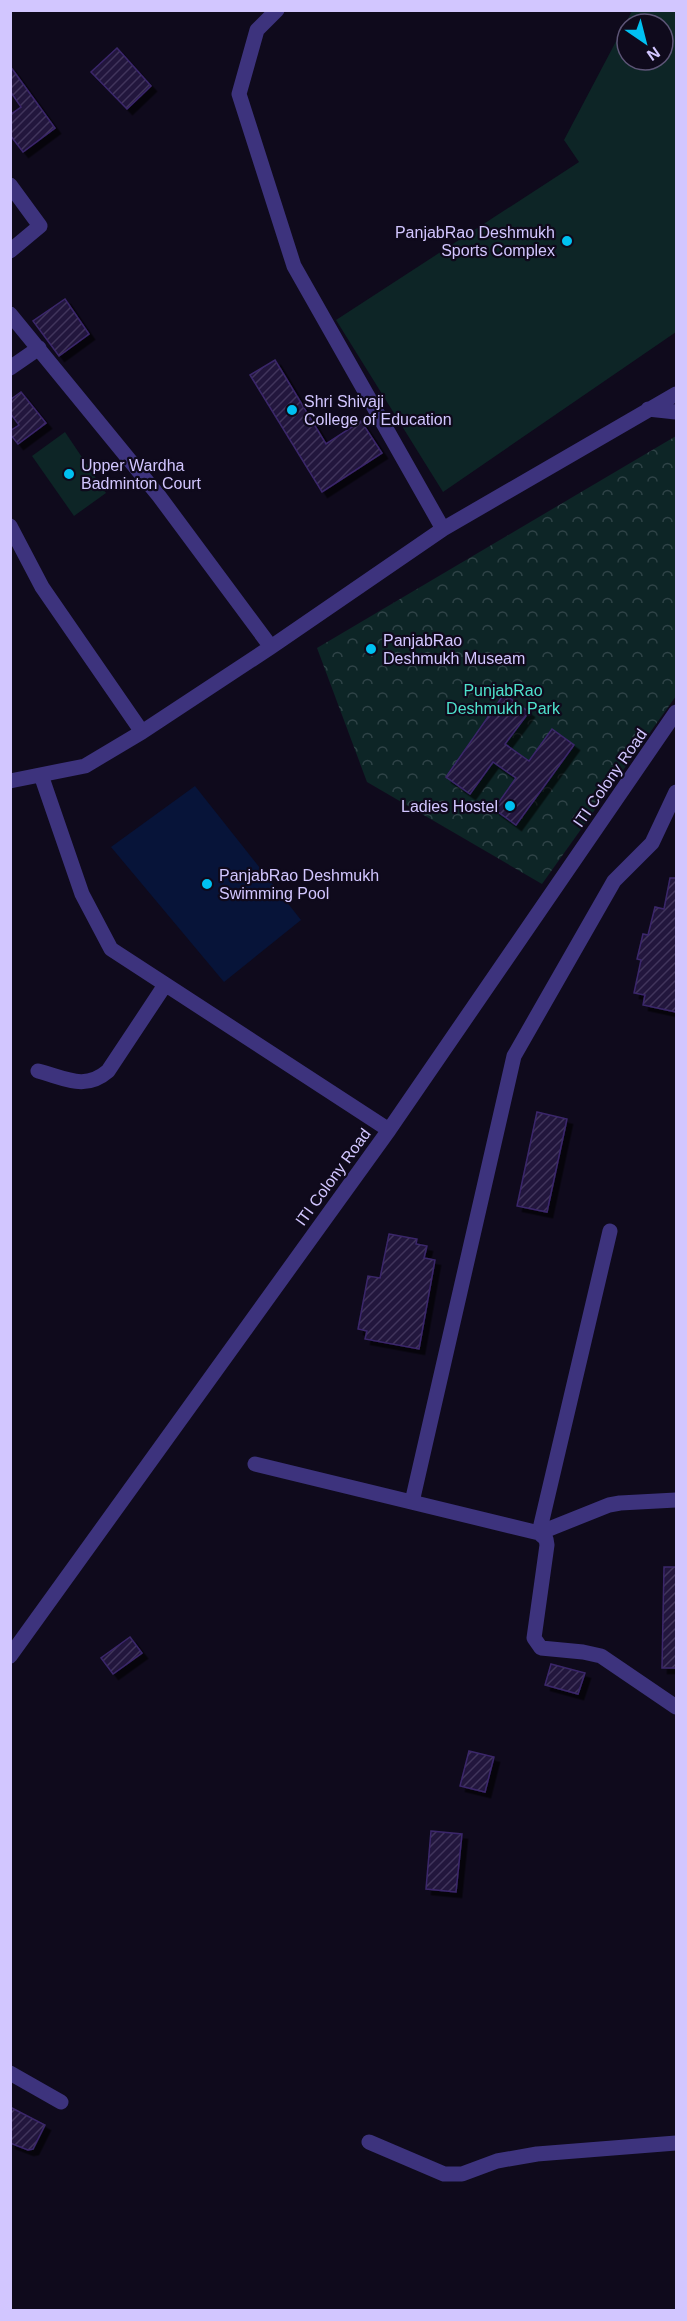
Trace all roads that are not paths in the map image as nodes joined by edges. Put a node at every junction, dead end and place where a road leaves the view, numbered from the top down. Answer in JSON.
{"nodes":[{"id":1,"x":277,"y":10,"type":"edge"},
{"id":2,"x":10,"y":185,"type":"edge"},
{"id":3,"x":10,"y":251,"type":"edge"},
{"id":4,"x":10,"y":314,"type":"edge"},
{"id":5,"x":39,"y":348,"type":"junction"},
{"id":6,"x":10,"y":368,"type":"edge"},
{"id":7,"x":676,"y":394,"type":"edge"},
{"id":8,"x":648,"y":409,"type":"junction"},
{"id":9,"x":676,"y":412,"type":"edge"},
{"id":10,"x":10,"y":526,"type":"edge"},
{"id":11,"x":443,"y":529,"type":"junction"},
{"id":12,"x":271,"y":647,"type":"junction"},
{"id":13,"x":676,"y":712,"type":"edge"},
{"id":14,"x":142,"y":732,"type":"junction"},
{"id":15,"x":41,"y":775,"type":"junction"},
{"id":16,"x":10,"y":781,"type":"edge"},
{"id":17,"x":676,"y":792,"type":"edge"},
{"id":18,"x":165,"y":985,"type":"junction"},
{"id":19,"x":38,"y":1071,"type":"dead end"},
{"id":20,"x":389,"y":1130,"type":"junction"},
{"id":21,"x":610,"y":1230,"type":"dead end"},
{"id":22,"x":255,"y":1464,"type":"dead end"},
{"id":23,"x":676,"y":1500,"type":"edge"},
{"id":24,"x":412,"y":1502,"type":"junction"},
{"id":25,"x":538,"y":1533,"type":"junction"},
{"id":26,"x":10,"y":1656,"type":"edge"},
{"id":27,"x":676,"y":1707,"type":"edge"},
{"id":28,"x":10,"y":2073,"type":"edge"},
{"id":29,"x":61,"y":2102,"type":"dead end"},
{"id":30,"x":369,"y":2142,"type":"dead end"},
{"id":31,"x":676,"y":2143,"type":"edge"}],
"edges":[{"from":1,"to":11,"type":"street"},
{"from":2,"to":3,"type":"street"},
{"from":4,"to":5,"type":"street"},
{"from":5,"to":6,"type":"street"},
{"from":5,"to":12,"type":"street"},
{"from":7,"to":8,"type":"street"},
{"from":8,"to":9,"type":"street"},
{"from":8,"to":11,"type":"street"},
{"from":10,"to":14,"type":"street"},
{"from":11,"to":12,"type":"street"},
{"from":12,"to":14,"type":"street"},
{"from":13,"to":20,"type":"street","name":"ITI Colony Road"},
{"from":14,"to":15,"type":"street"},
{"from":15,"to":16,"type":"street"},
{"from":15,"to":18,"type":"street"},
{"from":17,"to":24,"type":"street"},
{"from":18,"to":19,"type":"street"},
{"from":18,"to":20,"type":"street"},
{"from":20,"to":26,"type":"street","name":"ITI Colony Road"},
{"from":21,"to":25,"type":"street"},
{"from":22,"to":24,"type":"street"},
{"from":23,"to":25,"type":"street"},
{"from":24,"to":25,"type":"street"},
{"from":25,"to":27,"type":"street"},
{"from":28,"to":29,"type":"street"},
{"from":30,"to":31,"type":"street"}]}
